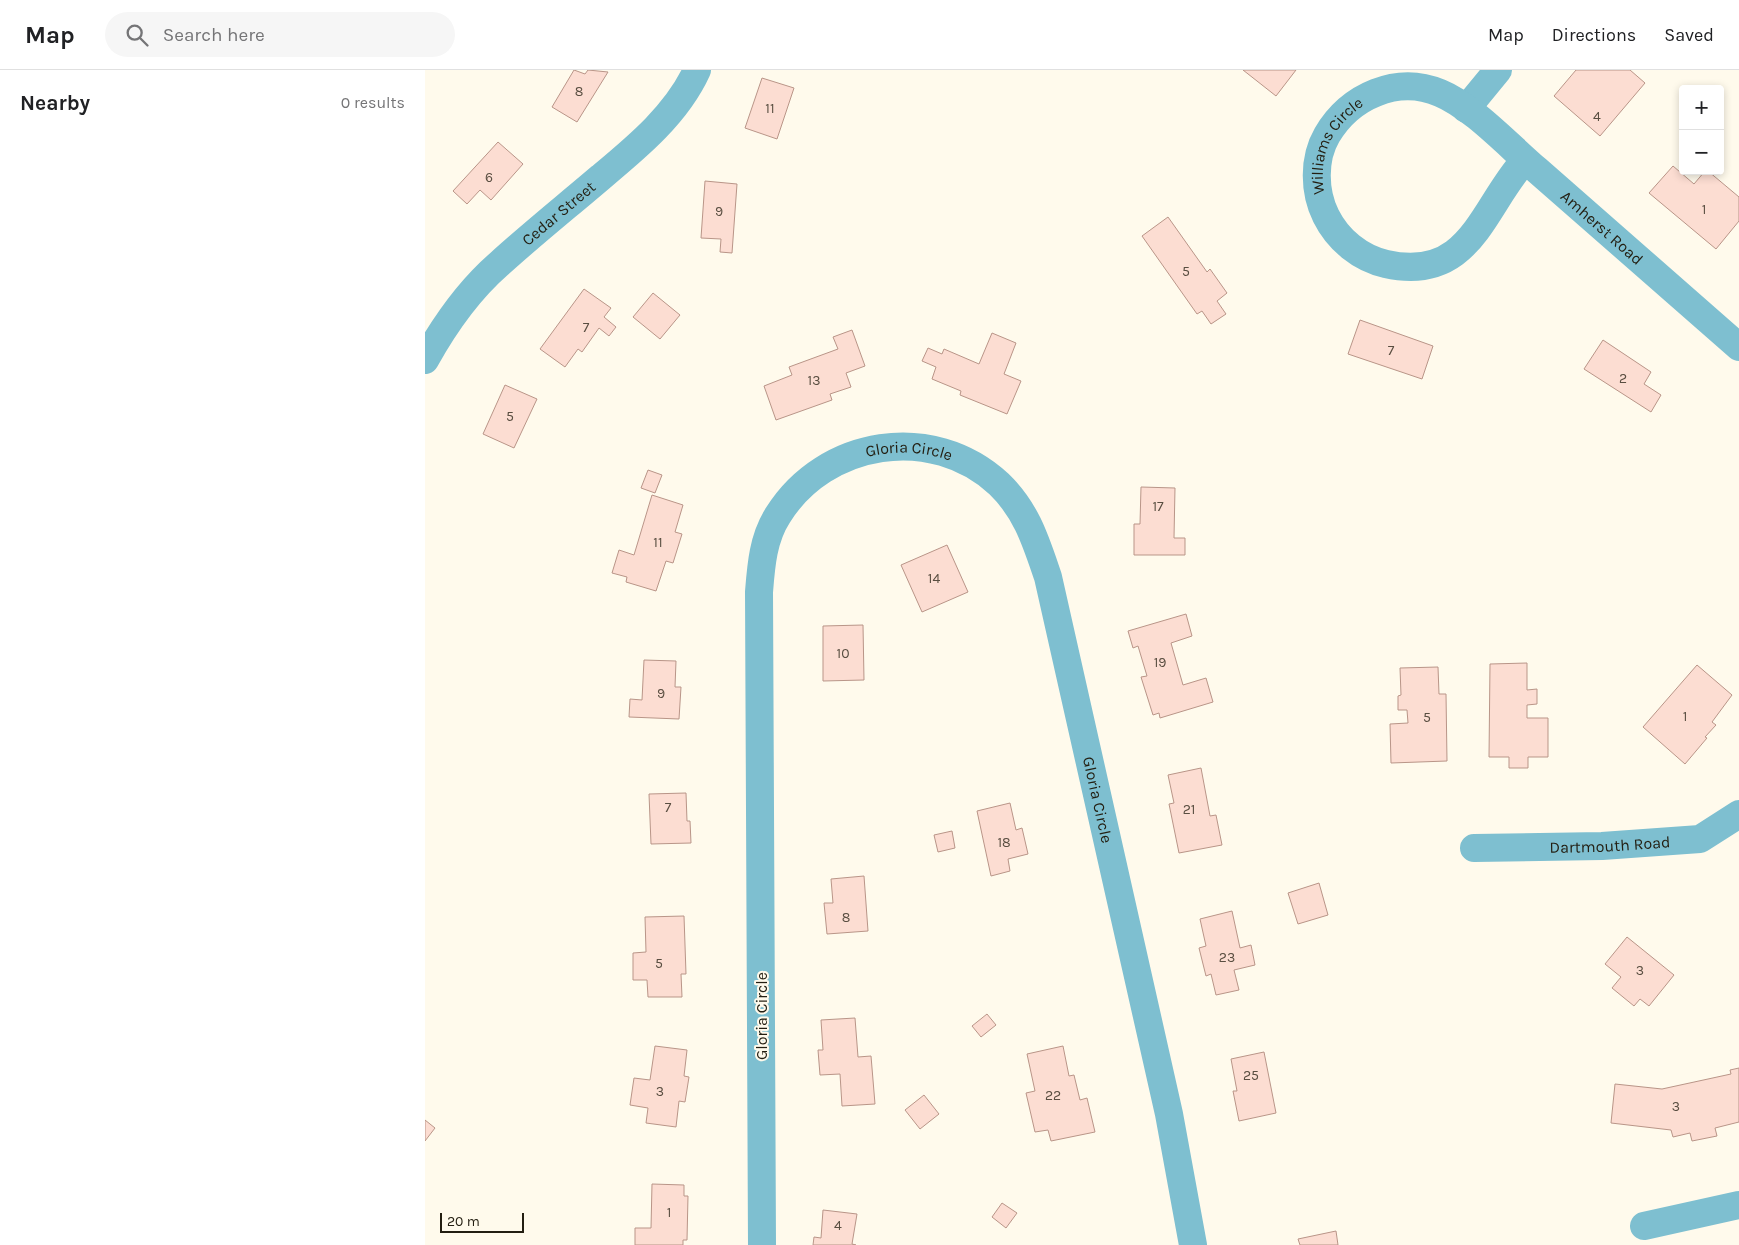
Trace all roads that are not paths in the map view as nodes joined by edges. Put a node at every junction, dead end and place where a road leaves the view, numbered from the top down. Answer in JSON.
{"nodes":[{"id":1,"x":697,"y":70,"type":"edge"},
{"id":2,"x":1497,"y":70,"type":"edge"},
{"id":3,"x":1466,"y":109,"type":"junction"},
{"id":4,"x":1525,"y":160,"type":"junction"},
{"id":5,"x":1739,"y":347,"type":"edge"},
{"id":6,"x":425,"y":360,"type":"edge"},
{"id":7,"x":1739,"y":814,"type":"edge"},
{"id":8,"x":1474,"y":848,"type":"dead end"},
{"id":9,"x":1739,"y":1205,"type":"edge"},
{"id":10,"x":1644,"y":1226,"type":"dead end"},
{"id":11,"x":762,"y":1245,"type":"edge"},
{"id":12,"x":1193,"y":1245,"type":"edge"}],
"edges":[{"from":1,"to":6,"type":"street","name":"Cedar Street"},
{"from":2,"to":3,"type":"street"},
{"from":3,"to":4,"type":"street","name":"Amherst Road"},
{"from":3,"to":4,"type":"street","name":"Williams Circle"},
{"from":4,"to":5,"type":"street","name":"Amherst Road"},
{"from":7,"to":8,"type":"street","name":"Dartmouth Road"},
{"from":9,"to":10,"type":"street"},
{"from":11,"to":12,"type":"street","name":"Gloria Circle"}]}
